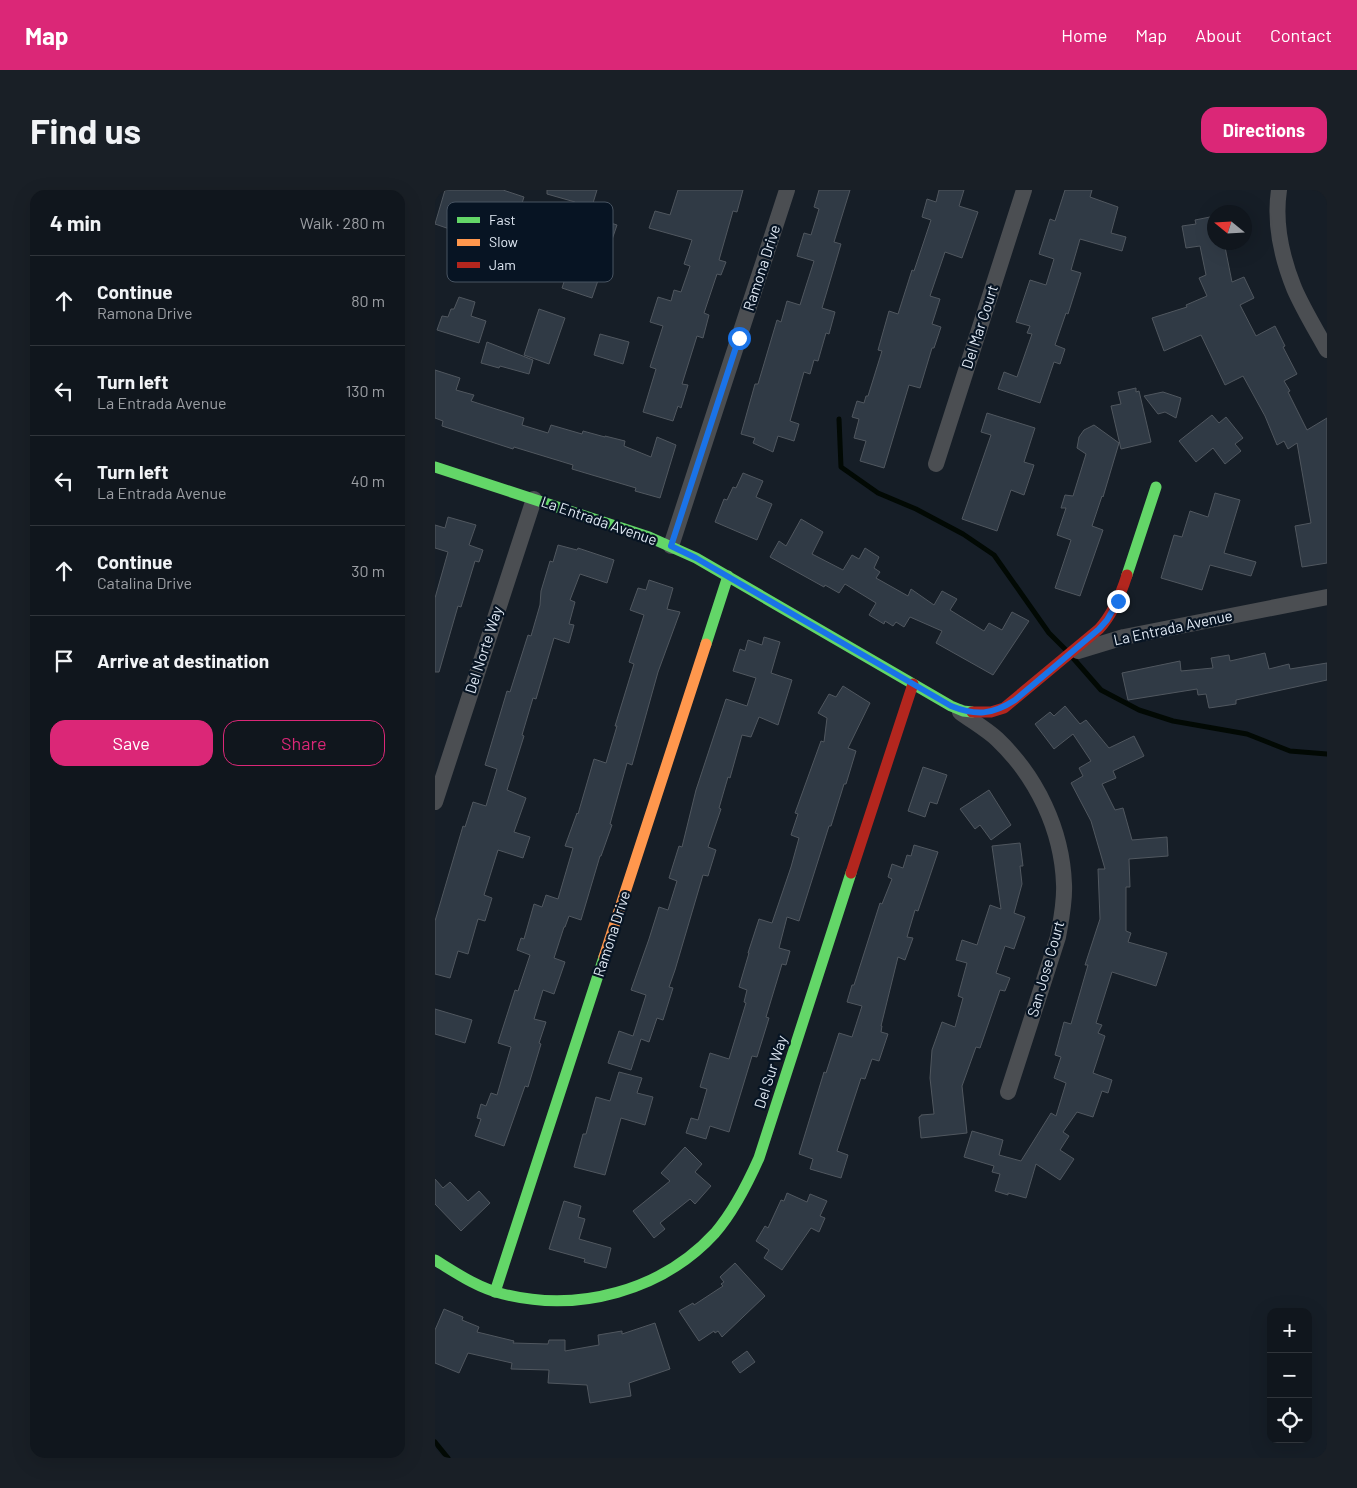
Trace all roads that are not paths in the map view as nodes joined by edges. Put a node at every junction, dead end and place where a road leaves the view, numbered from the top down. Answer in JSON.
{"nodes":[{"id":1,"x":787,"y":190,"type":"edge"},
{"id":2,"x":1024,"y":190,"type":"edge"},
{"id":3,"x":1279,"y":190,"type":"edge"},
{"id":4,"x":1327,"y":350,"type":"edge"},
{"id":5,"x":936,"y":464,"type":"dead end"},
{"id":6,"x":435,"y":467,"type":"edge"},
{"id":7,"x":1156,"y":487,"type":"dead end"},
{"id":8,"x":534,"y":499,"type":"junction"},
{"id":9,"x":671,"y":546,"type":"junction"},
{"id":10,"x":728,"y":576,"type":"junction"},
{"id":11,"x":1327,"y":597,"type":"edge"},
{"id":12,"x":1071,"y":654,"type":"junction"},
{"id":13,"x":913,"y":684,"type":"junction"},
{"id":14,"x":951,"y":706,"type":"junction"},
{"id":15,"x":435,"y":802,"type":"edge"},
{"id":16,"x":1009,"y":1092,"type":"dead end"},
{"id":17,"x":435,"y":1260,"type":"edge"},
{"id":18,"x":495,"y":1292,"type":"junction"}],
"edges":[{"from":1,"to":9,"type":"street","name":"Ramona Drive"},
{"from":2,"to":5,"type":"street","name":"Del Mar Court"},
{"from":3,"to":4,"type":"street"},
{"from":6,"to":8,"type":"street","name":"La Entrada Avenue"},
{"from":7,"to":12,"type":"street"},
{"from":8,"to":9,"type":"street","name":"La Entrada Avenue"},
{"from":8,"to":15,"type":"street","name":"Del Norte Way"},
{"from":9,"to":10,"type":"street","name":"La Entrada Avenue"},
{"from":10,"to":13,"type":"street","name":"La Entrada Avenue"},
{"from":10,"to":18,"type":"street","name":"Ramona Drive"},
{"from":11,"to":12,"type":"street","name":"La Entrada Avenue"},
{"from":12,"to":14,"type":"street","name":"La Entrada Avenue"},
{"from":13,"to":14,"type":"street","name":"La Entrada Avenue"},
{"from":13,"to":18,"type":"street","name":"Del Sur Way"},
{"from":14,"to":16,"type":"street","name":"San Jose Court"},
{"from":17,"to":18,"type":"street"}]}
